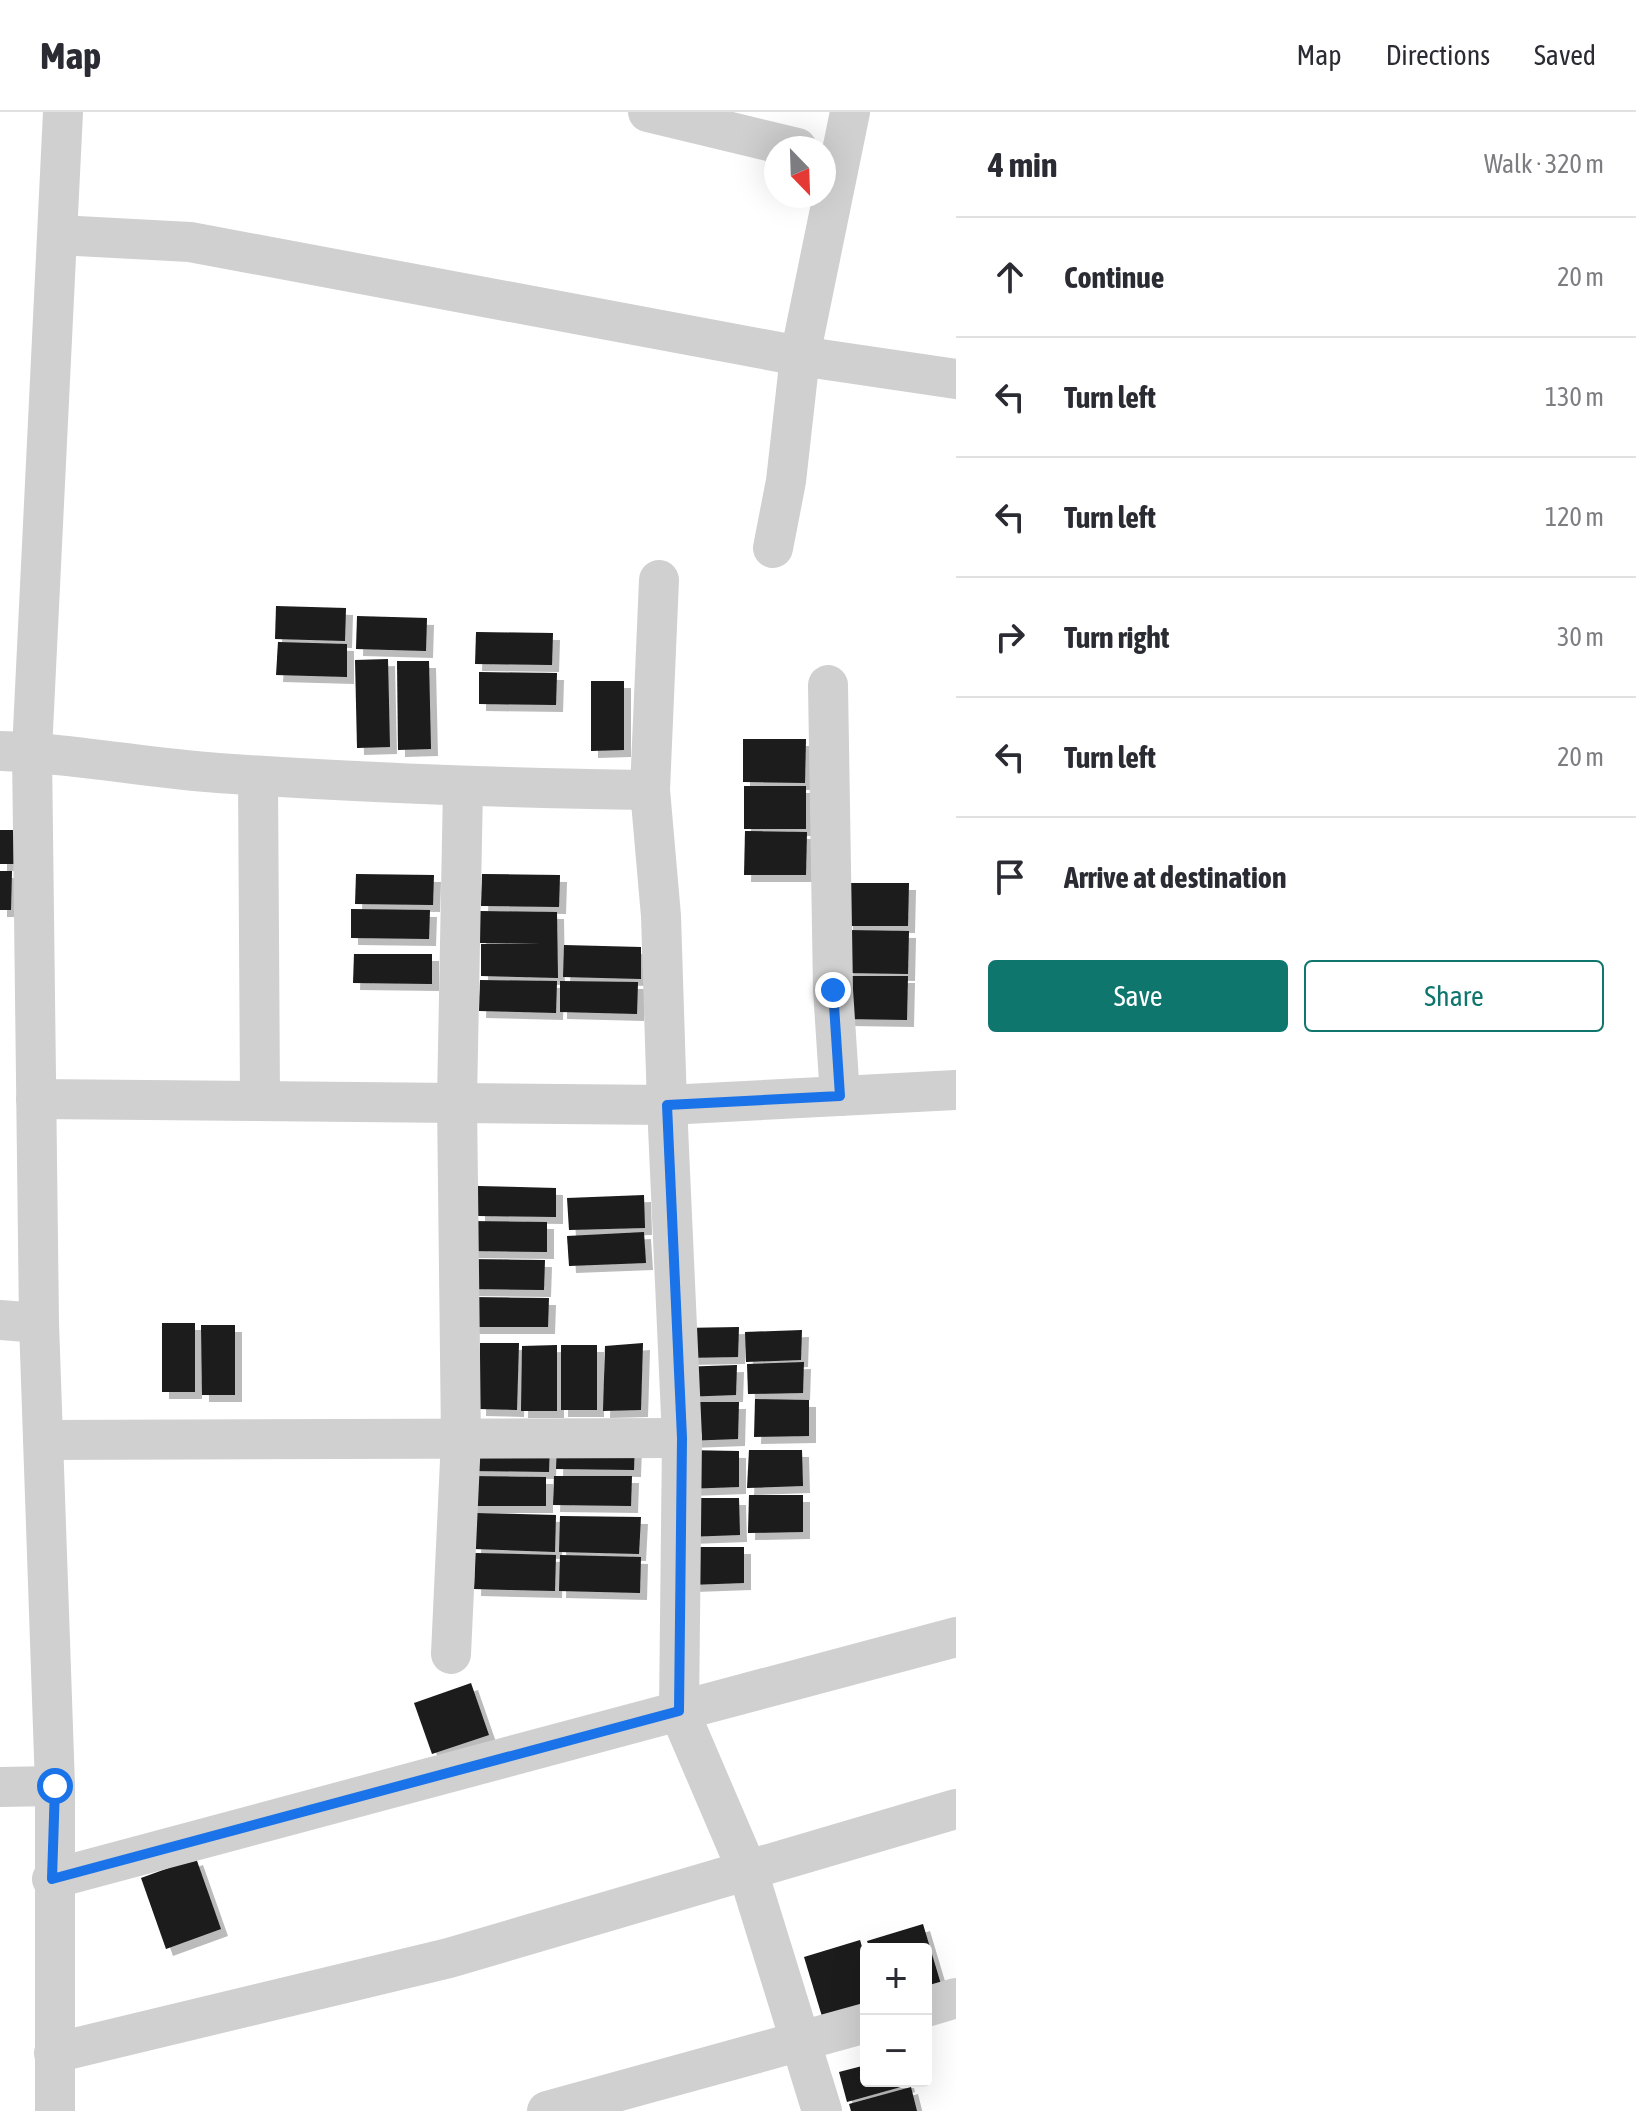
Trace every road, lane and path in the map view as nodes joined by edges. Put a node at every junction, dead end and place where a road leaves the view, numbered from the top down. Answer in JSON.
{"nodes":[{"id":1,"x":63,"y":112,"type":"edge"},
{"id":2,"x":648,"y":112,"type":"edge"},
{"id":3,"x":850,"y":112,"type":"edge"},
{"id":4,"x":764,"y":140,"type":"edge"},
{"id":5,"x":836,"y":146,"type":"edge"},
{"id":6,"x":824,"y":208,"type":"edge"},
{"id":7,"x":58,"y":235,"type":"junction"},
{"id":8,"x":800,"y":356,"type":"junction"},
{"id":9,"x":956,"y":379,"type":"edge"},
{"id":10,"x":773,"y":548,"type":"dead end"},
{"id":11,"x":659,"y":580,"type":"dead end"},
{"id":12,"x":828,"y":685,"type":"dead end"},
{"id":13,"x":16,"y":751,"type":"edge"},
{"id":14,"x":258,"y":776,"type":"junction"},
{"id":15,"x":463,"y":787,"type":"junction"},
{"id":16,"x":650,"y":790,"type":"junction"},
{"id":17,"x":956,"y":1090,"type":"edge"},
{"id":18,"x":840,"y":1096,"type":"junction"},
{"id":19,"x":260,"y":1098,"type":"junction"},
{"id":20,"x":36,"y":1099,"type":"junction"},
{"id":21,"x":457,"y":1101,"type":"junction"},
{"id":22,"x":667,"y":1105,"type":"junction"},
{"id":23,"x":19,"y":1322,"type":"edge"},
{"id":24,"x":682,"y":1438,"type":"junction"},
{"id":25,"x":461,"y":1439,"type":"junction"},
{"id":26,"x":43,"y":1440,"type":"junction"},
{"id":27,"x":956,"y":1637,"type":"edge"},
{"id":28,"x":451,"y":1654,"type":"dead end"},
{"id":29,"x":679,"y":1711,"type":"junction"},
{"id":30,"x":55,"y":1786,"type":"junction"},
{"id":31,"x":0,"y":1787,"type":"edge"},
{"id":32,"x":956,"y":1809,"type":"edge"},
{"id":33,"x":748,"y":1872,"type":"junction"},
{"id":34,"x":52,"y":1879,"type":"junction"},
{"id":35,"x":956,"y":1998,"type":"edge"},
{"id":36,"x":932,"y":2005,"type":"edge"},
{"id":37,"x":860,"y":2025,"type":"edge"},
{"id":38,"x":799,"y":2042,"type":"junction"},
{"id":39,"x":54,"y":2053,"type":"junction"},
{"id":40,"x":55,"y":2111,"type":"edge"},
{"id":41,"x":547,"y":2111,"type":"edge"},
{"id":42,"x":822,"y":2111,"type":"edge"}],
"edges":[{"from":1,"to":7,"type":"street"},
{"from":2,"to":4,"type":"street"},
{"from":3,"to":5,"type":"street"},
{"from":6,"to":8,"type":"street"},
{"from":7,"to":8,"type":"street"},
{"from":7,"to":13,"type":"street"},
{"from":8,"to":9,"type":"street"},
{"from":8,"to":10,"type":"street"},
{"from":11,"to":16,"type":"street"},
{"from":12,"to":18,"type":"street"},
{"from":13,"to":14,"type":"street"},
{"from":13,"to":20,"type":"street"},
{"from":14,"to":15,"type":"street"},
{"from":14,"to":19,"type":"street"},
{"from":15,"to":16,"type":"street"},
{"from":15,"to":21,"type":"street"},
{"from":16,"to":22,"type":"street"},
{"from":17,"to":18,"type":"street"},
{"from":18,"to":22,"type":"street"},
{"from":19,"to":20,"type":"street"},
{"from":19,"to":21,"type":"street"},
{"from":20,"to":23,"type":"street"},
{"from":21,"to":22,"type":"street"},
{"from":21,"to":25,"type":"street"},
{"from":22,"to":24,"type":"street"},
{"from":23,"to":26,"type":"street"},
{"from":24,"to":25,"type":"street"},
{"from":24,"to":29,"type":"street"},
{"from":25,"to":26,"type":"street"},
{"from":25,"to":28,"type":"street"},
{"from":26,"to":30,"type":"street"},
{"from":27,"to":29,"type":"street"},
{"from":29,"to":33,"type":"street"},
{"from":29,"to":34,"type":"street"},
{"from":30,"to":31,"type":"street"},
{"from":30,"to":34,"type":"street"},
{"from":32,"to":33,"type":"street"},
{"from":33,"to":38,"type":"street"},
{"from":33,"to":39,"type":"street"},
{"from":34,"to":39,"type":"street"},
{"from":35,"to":36,"type":"street"},
{"from":37,"to":38,"type":"street"},
{"from":38,"to":41,"type":"street"},
{"from":38,"to":42,"type":"street"},
{"from":39,"to":40,"type":"street"}]}
